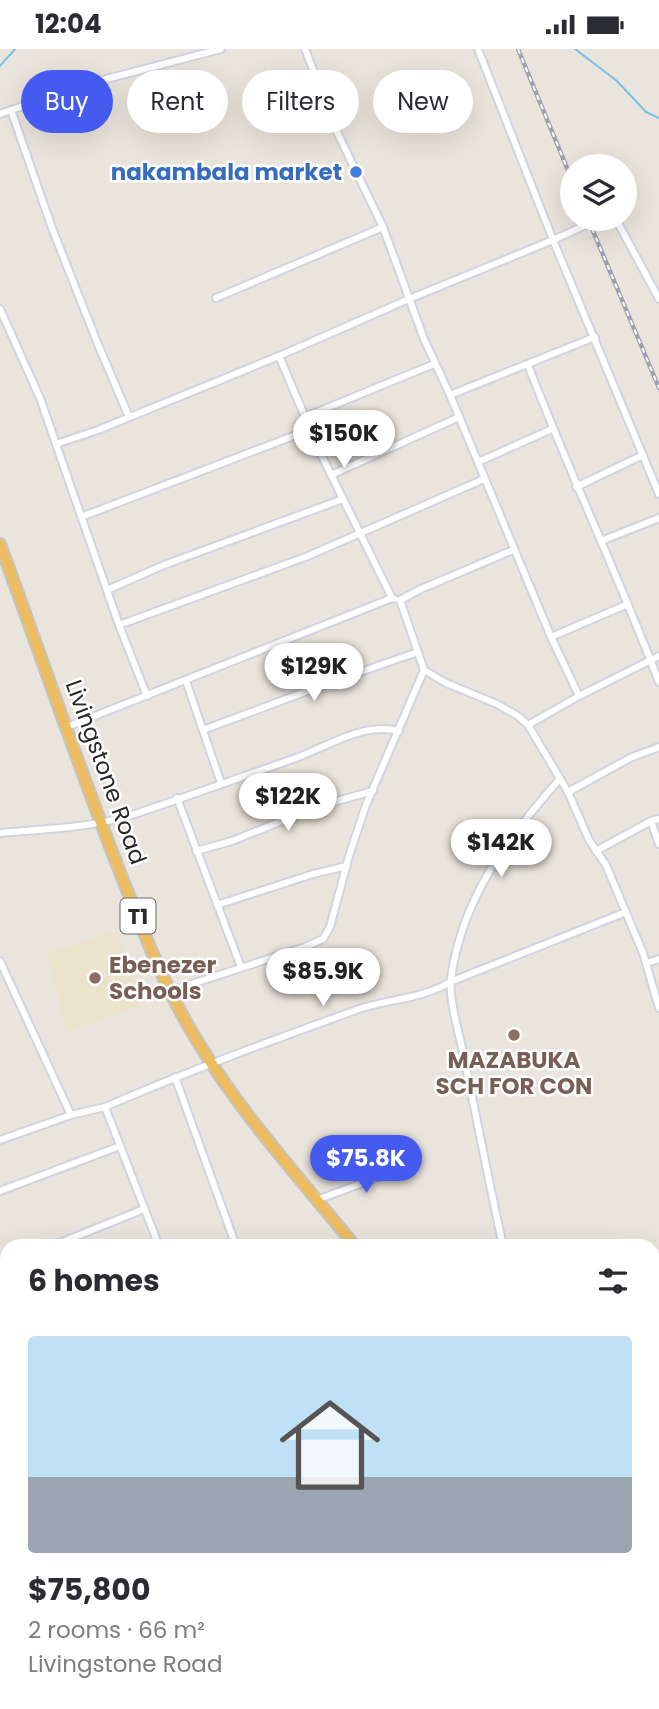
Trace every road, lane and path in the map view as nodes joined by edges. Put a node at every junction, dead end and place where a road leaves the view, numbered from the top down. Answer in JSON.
{"nodes":[{"id":1,"x":221,"y":49,"type":"edge"},
{"id":2,"x":305,"y":49,"type":"edge"},
{"id":3,"x":478,"y":49,"type":"edge"},
{"id":4,"x":11,"y":110,"type":"junction"},
{"id":5,"x":0,"y":114,"type":"edge"},
{"id":6,"x":383,"y":227,"type":"junction"},
{"id":7,"x":573,"y":231,"type":"edge"},
{"id":8,"x":622,"y":231,"type":"edge"},
{"id":9,"x":553,"y":240,"type":"junction"},
{"id":10,"x":216,"y":298,"type":"dead end"},
{"id":11,"x":409,"y":299,"type":"junction"},
{"id":12,"x":659,"y":299,"type":"edge"},
{"id":13,"x":0,"y":309,"type":"edge"},
{"id":14,"x":595,"y":337,"type":"junction"},
{"id":15,"x":279,"y":356,"type":"junction"},
{"id":16,"x":434,"y":364,"type":"junction"},
{"id":17,"x":527,"y":365,"type":"junction"},
{"id":18,"x":450,"y":395,"type":"junction"},
{"id":19,"x":129,"y":417,"type":"junction"},
{"id":20,"x":305,"y":417,"type":"junction"},
{"id":21,"x":459,"y":417,"type":"junction"},
{"id":22,"x":552,"y":429,"type":"junction"},
{"id":23,"x":309,"y":430,"type":"junction"},
{"id":24,"x":56,"y":444,"type":"junction"},
{"id":25,"x":643,"y":455,"type":"junction"},
{"id":26,"x":478,"y":462,"type":"junction"},
{"id":27,"x":331,"y":475,"type":"junction"},
{"id":28,"x":484,"y":479,"type":"junction"},
{"id":29,"x":576,"y":487,"type":"junction"},
{"id":30,"x":659,"y":494,"type":"edge"},
{"id":31,"x":343,"y":499,"type":"junction"},
{"id":32,"x":81,"y":517,"type":"junction"},
{"id":33,"x":659,"y":518,"type":"edge"},
{"id":34,"x":360,"y":535,"type":"junction"},
{"id":35,"x":601,"y":541,"type":"junction"},
{"id":36,"x":0,"y":544,"type":"edge"},
{"id":37,"x":513,"y":550,"type":"junction"},
{"id":38,"x":107,"y":590,"type":"junction"},
{"id":39,"x":392,"y":599,"type":"junction"},
{"id":40,"x":400,"y":600,"type":"junction"},
{"id":41,"x":628,"y":604,"type":"junction"},
{"id":42,"x":119,"y":625,"type":"junction"},
{"id":43,"x":551,"y":637,"type":"junction"},
{"id":44,"x":418,"y":652,"type":"junction"},
{"id":45,"x":659,"y":656,"type":"edge"},
{"id":46,"x":650,"y":659,"type":"junction"},
{"id":47,"x":424,"y":670,"type":"junction"},
{"id":48,"x":186,"y":681,"type":"junction"},
{"id":49,"x":659,"y":683,"type":"edge"},
{"id":50,"x":147,"y":696,"type":"junction"},
{"id":51,"x":579,"y":696,"type":"junction"},
{"id":52,"x":528,"y":725,"type":"junction"},
{"id":53,"x":66,"y":727,"type":"junction"},
{"id":54,"x":203,"y":730,"type":"junction"},
{"id":55,"x":399,"y":731,"type":"junction"},
{"id":56,"x":659,"y":747,"type":"edge"},
{"id":57,"x":559,"y":781,"type":"junction"},
{"id":58,"x":221,"y":783,"type":"junction"},
{"id":59,"x":373,"y":791,"type":"junction"},
{"id":60,"x":568,"y":792,"type":"junction"},
{"id":61,"x":177,"y":799,"type":"junction"},
{"id":62,"x":659,"y":819,"type":"edge"},
{"id":63,"x":651,"y":821,"type":"junction"},
{"id":64,"x":101,"y":823,"type":"junction"},
{"id":65,"x":0,"y":832,"type":"edge"},
{"id":66,"x":659,"y":843,"type":"edge"},
{"id":67,"x":197,"y":851,"type":"junction"},
{"id":68,"x":596,"y":852,"type":"junction"},
{"id":69,"x":347,"y":866,"type":"junction"},
{"id":70,"x":217,"y":905,"type":"junction"},
{"id":71,"x":626,"y":912,"type":"junction"},
{"id":72,"x":659,"y":958,"type":"edge"},
{"id":73,"x":0,"y":961,"type":"edge"},
{"id":74,"x":647,"y":963,"type":"junction"},
{"id":75,"x":241,"y":967,"type":"junction"},
{"id":76,"x":450,"y":982,"type":"junction"},
{"id":77,"x":170,"y":991,"type":"junction"},
{"id":78,"x":659,"y":1008,"type":"edge"},
{"id":79,"x":210,"y":1062,"type":"junction"},
{"id":80,"x":174,"y":1077,"type":"junction"},
{"id":81,"x":105,"y":1107,"type":"junction"},
{"id":82,"x":71,"y":1115,"type":"junction"},
{"id":83,"x":0,"y":1140,"type":"edge"},
{"id":84,"x":120,"y":1146,"type":"junction"},
{"id":85,"x":405,"y":1167,"type":"dead end"},
{"id":86,"x":0,"y":1191,"type":"edge"},
{"id":87,"x":317,"y":1200,"type":"junction"},
{"id":88,"x":144,"y":1209,"type":"junction"},
{"id":89,"x":69,"y":1239,"type":"edge"},
{"id":90,"x":156,"y":1239,"type":"edge"},
{"id":91,"x":233,"y":1239,"type":"edge"},
{"id":92,"x":349,"y":1239,"type":"edge"},
{"id":93,"x":501,"y":1239,"type":"edge"}],
"edges":[{"from":1,"to":4,"type":"street"},
{"from":2,"to":6,"type":"street"},
{"from":3,"to":9,"type":"street"},
{"from":4,"to":5,"type":"street"},
{"from":4,"to":19,"type":"street"},
{"from":6,"to":10,"type":"street"},
{"from":6,"to":11,"type":"street"},
{"from":7,"to":9,"type":"street"},
{"from":8,"to":12,"type":"street"},
{"from":9,"to":11,"type":"street"},
{"from":9,"to":14,"type":"street"},
{"from":11,"to":15,"type":"street"},
{"from":11,"to":16,"type":"street"},
{"from":13,"to":24,"type":"street"},
{"from":14,"to":17,"type":"street"},
{"from":14,"to":25,"type":"street"},
{"from":15,"to":19,"type":"street"},
{"from":15,"to":20,"type":"street"},
{"from":16,"to":18,"type":"street"},
{"from":16,"to":20,"type":"street"},
{"from":17,"to":18,"type":"street"},
{"from":17,"to":22,"type":"street"},
{"from":18,"to":21,"type":"street"},
{"from":19,"to":24,"type":"street"},
{"from":20,"to":23,"type":"street"},
{"from":21,"to":26,"type":"street"},
{"from":21,"to":27,"type":"street"},
{"from":22,"to":26,"type":"street"},
{"from":22,"to":29,"type":"street"},
{"from":23,"to":27,"type":"street"},
{"from":23,"to":32,"type":"street"},
{"from":24,"to":32,"type":"street"},
{"from":25,"to":29,"type":"street"},
{"from":25,"to":30,"type":"street"},
{"from":26,"to":28,"type":"street"},
{"from":27,"to":31,"type":"street"},
{"from":28,"to":34,"type":"street"},
{"from":28,"to":37,"type":"street"},
{"from":29,"to":35,"type":"street"},
{"from":31,"to":34,"type":"street"},
{"from":31,"to":38,"type":"street"},
{"from":32,"to":38,"type":"street"},
{"from":33,"to":35,"type":"street"},
{"from":34,"to":39,"type":"street"},
{"from":34,"to":42,"type":"street"},
{"from":35,"to":41,"type":"street"},
{"from":36,"to":53,"type":"highway","name":"Livingstone Road","number":"T1"},
{"from":37,"to":40,"type":"street"},
{"from":37,"to":43,"type":"street"},
{"from":38,"to":42,"type":"street"},
{"from":39,"to":40,"type":"street"},
{"from":39,"to":48,"type":"street"},
{"from":40,"to":44,"type":"street"},
{"from":41,"to":43,"type":"street"},
{"from":41,"to":46,"type":"street"},
{"from":42,"to":50,"type":"street"},
{"from":43,"to":51,"type":"street"},
{"from":44,"to":47,"type":"street"},
{"from":44,"to":54,"type":"street"},
{"from":45,"to":46,"type":"street"},
{"from":46,"to":49,"type":"street"},
{"from":46,"to":51,"type":"street"},
{"from":47,"to":52,"type":"street"},
{"from":47,"to":55,"type":"street"},
{"from":48,"to":50,"type":"street"},
{"from":48,"to":54,"type":"street"},
{"from":50,"to":53,"type":"street"},
{"from":51,"to":52,"type":"street"},
{"from":52,"to":57,"type":"street"},
{"from":53,"to":64,"type":"highway","name":"Livingstone Road","number":"T1"},
{"from":54,"to":58,"type":"street"},
{"from":55,"to":58,"type":"street"},
{"from":55,"to":59,"type":"street"},
{"from":56,"to":60,"type":"street"},
{"from":57,"to":60,"type":"street"},
{"from":57,"to":76,"type":"street"},
{"from":58,"to":61,"type":"street"},
{"from":59,"to":67,"type":"street"},
{"from":59,"to":69,"type":"street"},
{"from":60,"to":68,"type":"street"},
{"from":61,"to":64,"type":"street"},
{"from":61,"to":67,"type":"street"},
{"from":62,"to":63,"type":"street"},
{"from":63,"to":66,"type":"street"},
{"from":63,"to":68,"type":"street"},
{"from":64,"to":65,"type":"street"},
{"from":64,"to":77,"type":"highway","name":"Livingstone Road","number":"T1"},
{"from":67,"to":70,"type":"street"},
{"from":68,"to":71,"type":"street"},
{"from":69,"to":70,"type":"street"},
{"from":69,"to":75,"type":"street"},
{"from":70,"to":75,"type":"street"},
{"from":71,"to":74,"type":"street"},
{"from":71,"to":76,"type":"street"},
{"from":72,"to":74,"type":"street"},
{"from":73,"to":82,"type":"street"},
{"from":74,"to":78,"type":"street"},
{"from":75,"to":77,"type":"street"},
{"from":76,"to":79,"type":"street"},
{"from":76,"to":93,"type":"street"},
{"from":77,"to":79,"type":"highway","name":"Livingstone Road","number":"T1"},
{"from":79,"to":80,"type":"street"},
{"from":79,"to":87,"type":"highway","name":"Livingstone Road","number":"T1"},
{"from":80,"to":81,"type":"street"},
{"from":80,"to":91,"type":"street"},
{"from":81,"to":82,"type":"street"},
{"from":81,"to":84,"type":"street"},
{"from":82,"to":83,"type":"street"},
{"from":84,"to":86,"type":"street"},
{"from":84,"to":88,"type":"street"},
{"from":85,"to":87,"type":"street"},
{"from":87,"to":92,"type":"highway","name":"Livingstone Road","number":"T1"},
{"from":88,"to":89,"type":"street"},
{"from":88,"to":90,"type":"street"}]}
